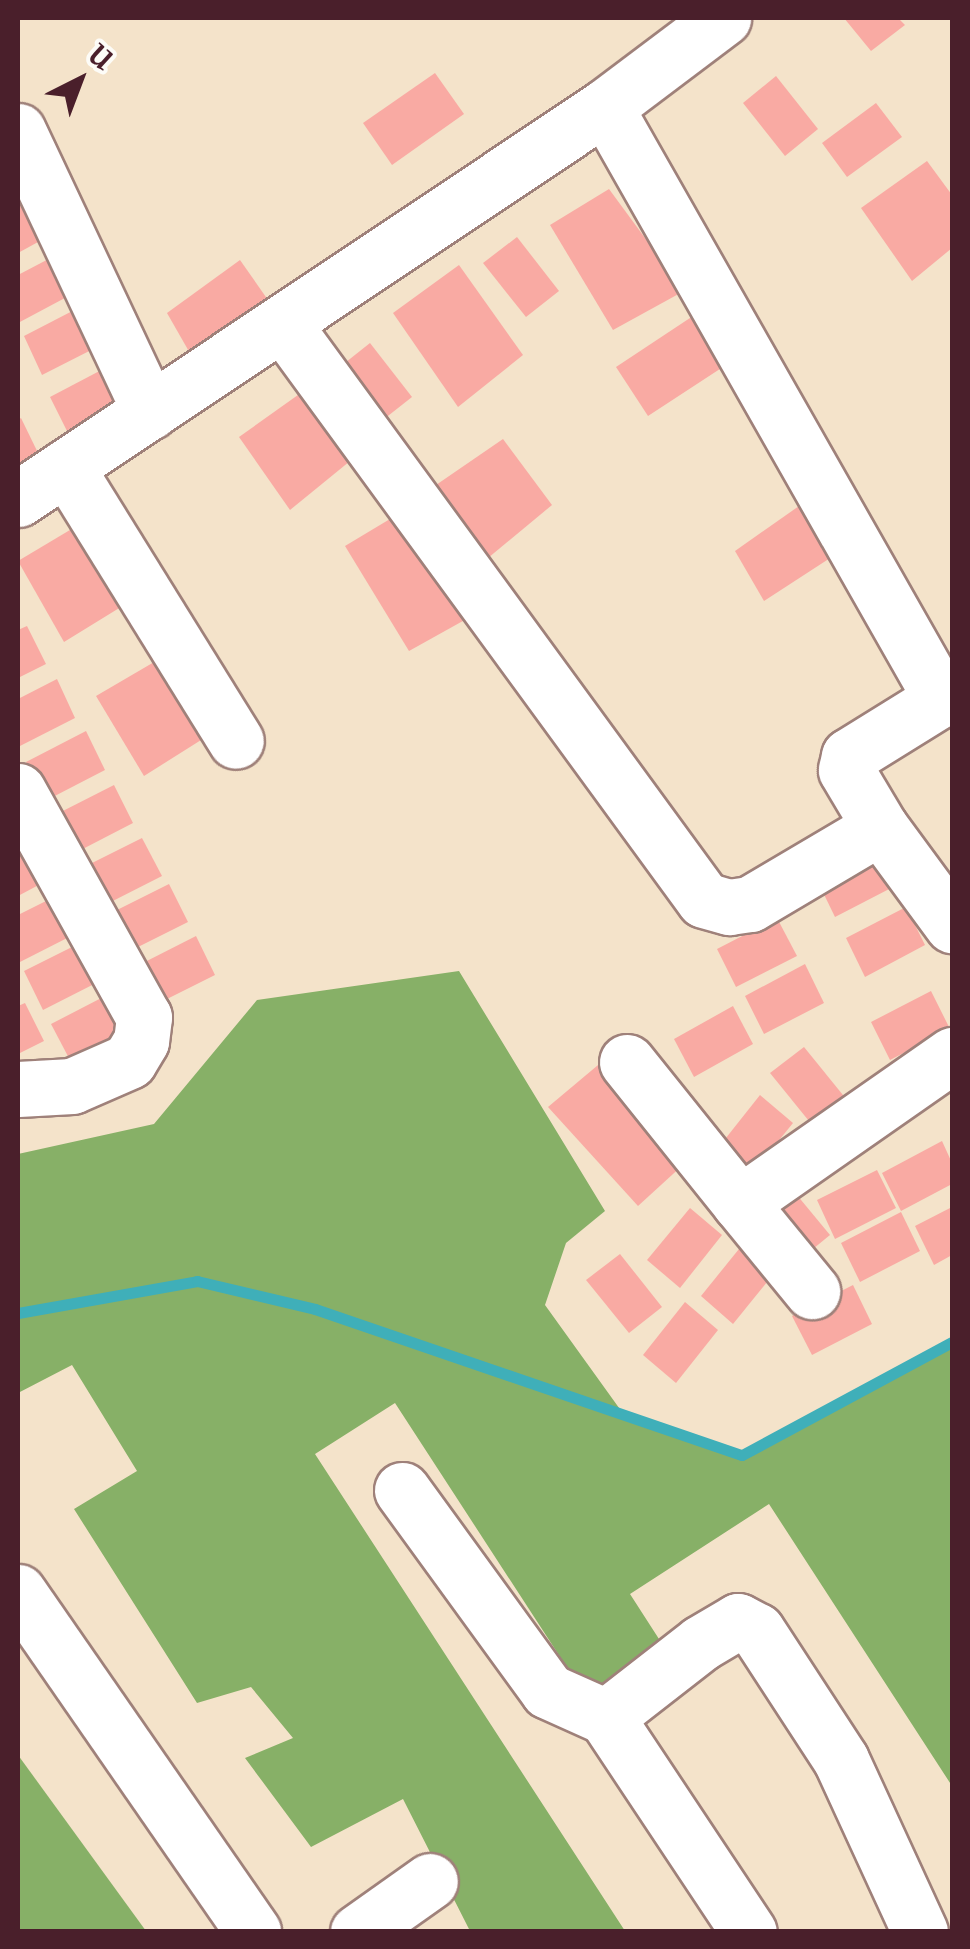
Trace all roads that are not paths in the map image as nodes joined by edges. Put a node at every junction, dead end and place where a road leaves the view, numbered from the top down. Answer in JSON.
{"nodes":[{"id":1,"x":723,"y":18,"type":"edge"},
{"id":2,"x":605,"y":107,"type":"junction"},
{"id":3,"x":18,"y":130,"type":"edge"},
{"id":4,"x":283,"y":324,"type":"junction"},
{"id":5,"x":150,"y":411,"type":"junction"},
{"id":6,"x":66,"y":467,"type":"junction"},
{"id":7,"x":18,"y":499,"type":"edge"},
{"id":8,"x":236,"y":741,"type":"dead end"},
{"id":9,"x":18,"y":791,"type":"edge"},
{"id":10,"x":880,"y":827,"type":"junction"},
{"id":11,"x":952,"y":925,"type":"edge"},
{"id":12,"x":952,"y":1055,"type":"edge"},
{"id":13,"x":627,"y":1062,"type":"dead end"},
{"id":14,"x":18,"y":1089,"type":"edge"},
{"id":15,"x":740,"y":1203,"type":"junction"},
{"id":16,"x":812,"y":1292,"type":"dead end"},
{"id":17,"x":402,"y":1490,"type":"dead end"},
{"id":18,"x":18,"y":1592,"type":"edge"},
{"id":19,"x":606,"y":1717,"type":"junction"},
{"id":20,"x":430,"y":1880,"type":"dead end"},
{"id":21,"x":361,"y":1930,"type":"edge"},
{"id":22,"x":253,"y":1932,"type":"edge"},
{"id":23,"x":750,"y":1932,"type":"edge"},
{"id":24,"x":920,"y":1932,"type":"edge"}],
"edges":[{"from":1,"to":2,"type":"street"},
{"from":2,"to":4,"type":"street"},
{"from":2,"to":10,"type":"street"},
{"from":3,"to":5,"type":"street"},
{"from":4,"to":5,"type":"street"},
{"from":4,"to":10,"type":"street"},
{"from":5,"to":6,"type":"street"},
{"from":6,"to":7,"type":"street"},
{"from":6,"to":8,"type":"street"},
{"from":9,"to":14,"type":"street"},
{"from":10,"to":11,"type":"street"},
{"from":12,"to":15,"type":"street"},
{"from":13,"to":15,"type":"street"},
{"from":15,"to":16,"type":"street"},
{"from":17,"to":19,"type":"street"},
{"from":18,"to":22,"type":"street"},
{"from":19,"to":23,"type":"street"},
{"from":19,"to":24,"type":"street"},
{"from":20,"to":21,"type":"street"}]}
